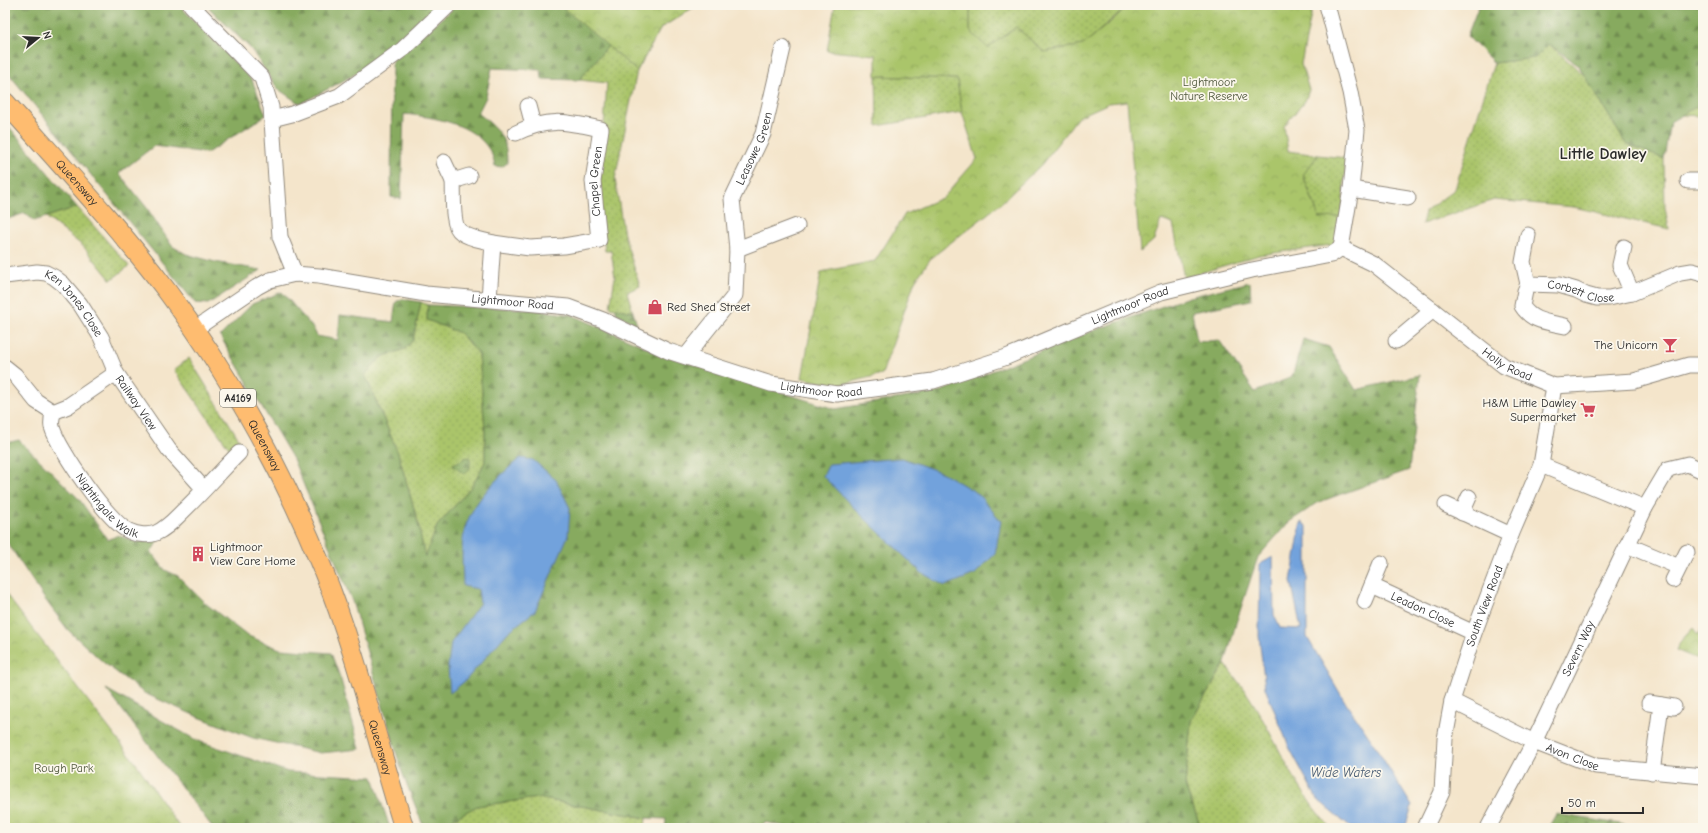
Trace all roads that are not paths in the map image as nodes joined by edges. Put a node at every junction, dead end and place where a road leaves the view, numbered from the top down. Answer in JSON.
{"nodes":[{"id":1,"x":191,"y":5,"type":"edge"},
{"id":2,"x":449,"y":5,"type":"edge"},
{"id":3,"x":1328,"y":5,"type":"edge"},
{"id":4,"x":783,"y":48,"type":"dead end"},
{"id":5,"x":5,"y":102,"type":"edge"},
{"id":6,"x":528,"y":106,"type":"dead end"},
{"id":7,"x":272,"y":119,"type":"junction"},
{"id":8,"x":533,"y":125,"type":"junction"},
{"id":9,"x":516,"y":133,"type":"dead end"},
{"id":10,"x":444,"y":162,"type":"dead end"},
{"id":11,"x":469,"y":176,"type":"dead end"},
{"id":12,"x":453,"y":181,"type":"junction"},
{"id":13,"x":1351,"y":189,"type":"junction"},
{"id":14,"x":1408,"y":198,"type":"dead end"},
{"id":15,"x":797,"y":226,"type":"dead end"},
{"id":16,"x":1528,"y":235,"type":"dead end"},
{"id":17,"x":493,"y":243,"type":"junction"},
{"id":18,"x":1341,"y":248,"type":"junction"},
{"id":19,"x":1624,"y":248,"type":"dead end"},
{"id":20,"x":737,"y":249,"type":"junction"},
{"id":21,"x":295,"y":274,"type":"junction"},
{"id":22,"x":1703,"y":274,"type":"edge"},
{"id":23,"x":5,"y":276,"type":"edge"},
{"id":24,"x":1528,"y":284,"type":"junction"},
{"id":25,"x":1632,"y":293,"type":"junction"},
{"id":26,"x":489,"y":299,"type":"junction"},
{"id":27,"x":1433,"y":310,"type":"junction"},
{"id":28,"x":1566,"y":326,"type":"dead end"},
{"id":29,"x":194,"y":330,"type":"junction"},
{"id":30,"x":1396,"y":341,"type":"dead end"},
{"id":31,"x":686,"y":356,"type":"junction"},
{"id":32,"x":1703,"y":364,"type":"edge"},
{"id":33,"x":5,"y":368,"type":"edge"},
{"id":34,"x":116,"y":373,"type":"junction"},
{"id":35,"x":1554,"y":386,"type":"junction"},
{"id":36,"x":53,"y":412,"type":"junction"},
{"id":37,"x":239,"y":453,"type":"dead end"},
{"id":38,"x":1541,"y":465,"type":"junction"},
{"id":39,"x":1703,"y":470,"type":"edge"},
{"id":40,"x":204,"y":489,"type":"junction"},
{"id":41,"x":1469,"y":497,"type":"dead end"},
{"id":42,"x":1446,"y":506,"type":"dead end"},
{"id":43,"x":1645,"y":508,"type":"junction"},
{"id":44,"x":1462,"y":513,"type":"junction"},
{"id":45,"x":1511,"y":535,"type":"junction"},
{"id":46,"x":1627,"y":545,"type":"junction"},
{"id":47,"x":1687,"y":552,"type":"dead end"},
{"id":48,"x":1381,"y":563,"type":"dead end"},
{"id":49,"x":1372,"y":586,"type":"junction"},
{"id":50,"x":1365,"y":602,"type":"dead end"},
{"id":51,"x":1474,"y":633,"type":"junction"},
{"id":52,"x":1452,"y":701,"type":"junction"},
{"id":53,"x":1661,"y":705,"type":"dead end"},
{"id":54,"x":1534,"y":742,"type":"junction"},
{"id":55,"x":1652,"y":772,"type":"junction"},
{"id":56,"x":1703,"y":776,"type":"edge"},
{"id":57,"x":404,"y":828,"type":"edge"},
{"id":58,"x":1425,"y":828,"type":"edge"},
{"id":59,"x":1488,"y":828,"type":"edge"}],
"edges":[{"from":1,"to":7,"type":"street"},
{"from":2,"to":7,"type":"street"},
{"from":3,"to":13,"type":"street"},
{"from":4,"to":20,"type":"street","name":"Leasowe Green"},
{"from":5,"to":29,"type":"main road","name":"Queensway","number":"A4169"},
{"from":6,"to":8,"type":"street"},
{"from":7,"to":21,"type":"street"},
{"from":8,"to":9,"type":"street","name":"Chapel Green"},
{"from":8,"to":17,"type":"street","name":"Chapel Green"},
{"from":10,"to":12,"type":"street"},
{"from":11,"to":12,"type":"street"},
{"from":12,"to":17,"type":"street","name":"Chapel Green"},
{"from":13,"to":14,"type":"street"},
{"from":13,"to":18,"type":"street"},
{"from":15,"to":20,"type":"street"},
{"from":16,"to":24,"type":"street","name":"Corbett Close"},
{"from":17,"to":26,"type":"street"},
{"from":18,"to":27,"type":"street","name":"Holly Road"},
{"from":18,"to":31,"type":"street","name":"Lightmoor Road"},
{"from":19,"to":25,"type":"street","name":"Corbett Close"},
{"from":20,"to":31,"type":"street","name":"Leasowe Green"},
{"from":21,"to":26,"type":"street","name":"Lightmoor Road"},
{"from":21,"to":29,"type":"street","name":"Lightmoor Road"},
{"from":22,"to":25,"type":"street","name":"Corbett Close"},
{"from":23,"to":34,"type":"street","name":"Ken Jones Close"},
{"from":24,"to":25,"type":"street","name":"Corbett Close"},
{"from":24,"to":28,"type":"street","name":"Corbett Close"},
{"from":26,"to":31,"type":"street","name":"Lightmoor Road"},
{"from":27,"to":30,"type":"street"},
{"from":27,"to":35,"type":"street","name":"Holly Road"},
{"from":29,"to":57,"type":"main road","name":"Queensway","number":"A4169"},
{"from":32,"to":35,"type":"street","name":"Holly Road"},
{"from":33,"to":36,"type":"street"},
{"from":34,"to":36,"type":"street","name":"Railway View"},
{"from":34,"to":40,"type":"street","name":"Railway View"},
{"from":35,"to":38,"type":"street","name":"South View Road"},
{"from":36,"to":40,"type":"street","name":"Nightingale Walk"},
{"from":37,"to":40,"type":"street","name":"Nightingale Walk"},
{"from":38,"to":43,"type":"street"},
{"from":38,"to":45,"type":"street","name":"South View Road"},
{"from":39,"to":43,"type":"street","name":"Severn Way"},
{"from":41,"to":44,"type":"street"},
{"from":42,"to":44,"type":"street"},
{"from":43,"to":46,"type":"street","name":"Severn Way"},
{"from":44,"to":45,"type":"street"},
{"from":45,"to":51,"type":"street","name":"South View Road"},
{"from":46,"to":47,"type":"street"},
{"from":46,"to":54,"type":"street","name":"Severn Way"},
{"from":48,"to":49,"type":"street"},
{"from":49,"to":50,"type":"street"},
{"from":49,"to":51,"type":"street","name":"Leadon Close"},
{"from":51,"to":52,"type":"street","name":"South View Road"},
{"from":52,"to":54,"type":"street","name":"Avon Close"},
{"from":52,"to":58,"type":"street","name":"South View Road"},
{"from":53,"to":55,"type":"street"},
{"from":54,"to":55,"type":"street","name":"Avon Close"},
{"from":54,"to":59,"type":"street","name":"Severn Way"},
{"from":55,"to":56,"type":"street","name":"Avon Close"}]}
